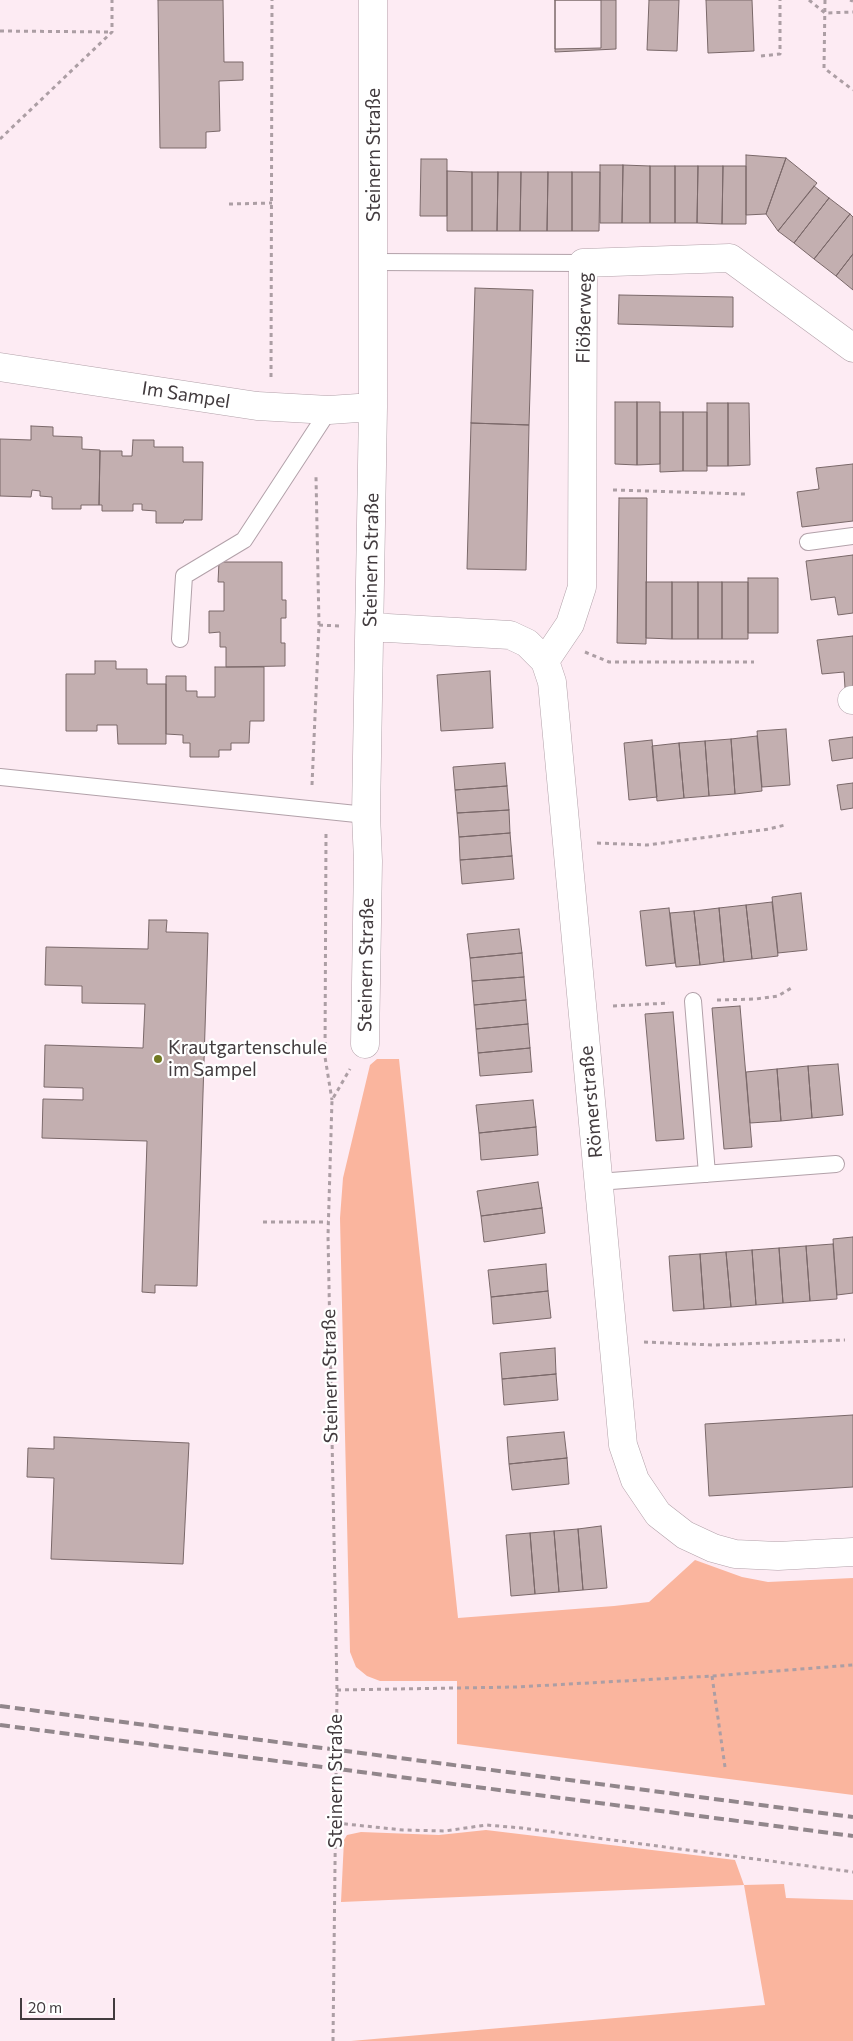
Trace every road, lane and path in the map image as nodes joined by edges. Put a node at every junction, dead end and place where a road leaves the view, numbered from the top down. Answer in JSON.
{"nodes":[{"id":1,"x":112,"y":0,"type":"edge"},
{"id":2,"x":272,"y":0,"type":"edge"},
{"id":3,"x":373,"y":0,"type":"edge"},
{"id":4,"x":780,"y":0,"type":"edge"},
{"id":5,"x":809,"y":0,"type":"edge"},
{"id":6,"x":825,"y":0,"type":"edge"},
{"id":7,"x":853,"y":12,"type":"edge"},
{"id":8,"x":825,"y":13,"type":"junction"},
{"id":9,"x":0,"y":31,"type":"edge"},
{"id":10,"x":112,"y":32,"type":"junction"},
{"id":11,"x":761,"y":56,"type":"dead end"},
{"id":12,"x":853,"y":90,"type":"edge"},
{"id":13,"x":0,"y":139,"type":"edge"},
{"id":14,"x":272,"y":203,"type":"junction"},
{"id":15,"x":229,"y":204,"type":"dead end"},
{"id":16,"x":374,"y":262,"type":"junction"},
{"id":17,"x":583,"y":263,"type":"junction"},
{"id":18,"x":853,"y":348,"type":"edge"},
{"id":19,"x":0,"y":366,"type":"edge"},
{"id":20,"x":269,"y":406,"type":"junction"},
{"id":21,"x":373,"y":408,"type":"junction"},
{"id":22,"x":329,"y":410,"type":"junction"},
{"id":23,"x":316,"y":473,"type":"dead end"},
{"id":24,"x":582,"y":488,"type":"junction"},
{"id":25,"x":746,"y":494,"type":"dead end"},
{"id":26,"x":853,"y":536,"type":"edge"},
{"id":27,"x":808,"y":542,"type":"dead end"},
{"id":28,"x":370,"y":627,"type":"junction"},
{"id":29,"x":180,"y":639,"type":"dead end"},
{"id":30,"x":552,"y":651,"type":"junction"},
{"id":31,"x":754,"y":662,"type":"dead end"},
{"id":32,"x":0,"y":777,"type":"edge"},
{"id":33,"x":319,"y":810,"type":"junction"},
{"id":34,"x":366,"y":815,"type":"junction"},
{"id":35,"x":785,"y":824,"type":"dead end"},
{"id":36,"x":567,"y":841,"type":"junction"},
{"id":37,"x":692,"y":1001,"type":"dead end"},
{"id":38,"x":365,"y":1044,"type":"joint"},
{"id":39,"x":332,"y":1100,"type":"junction"},
{"id":40,"x":836,"y":1164,"type":"dead end"},
{"id":41,"x":707,"y":1174,"type":"junction"},
{"id":42,"x":598,"y":1182,"type":"junction"},
{"id":43,"x":262,"y":1222,"type":"dead end"},
{"id":44,"x":328,"y":1222,"type":"junction"},
{"id":45,"x":613,"y":1340,"type":"junction"},
{"id":46,"x":845,"y":1340,"type":"dead end"},
{"id":47,"x":853,"y":1552,"type":"edge"},
{"id":48,"x":853,"y":1665,"type":"edge"},
{"id":49,"x":712,"y":1676,"type":"junction"},
{"id":50,"x":337,"y":1690,"type":"junction"},
{"id":51,"x":725,"y":1766,"type":"dead end"},
{"id":52,"x":336,"y":1822,"type":"junction"},
{"id":53,"x":853,"y":1872,"type":"edge"},
{"id":54,"x":334,"y":2041,"type":"edge"}],
"edges":[{"from":1,"to":10,"type":"path"},
{"from":2,"to":14,"type":"path"},
{"from":3,"to":16,"type":"street","name":"Steinern Straße"},
{"from":4,"to":11,"type":"path"},
{"from":5,"to":8,"type":"path"},
{"from":6,"to":8,"type":"path"},
{"from":7,"to":8,"type":"path"},
{"from":8,"to":12,"type":"path"},
{"from":9,"to":10,"type":"path"},
{"from":10,"to":13,"type":"path"},
{"from":14,"to":15,"type":"path"},
{"from":14,"to":20,"type":"path"},
{"from":16,"to":17,"type":"lane"},
{"from":16,"to":21,"type":"street","name":"Steinern Straße"},
{"from":17,"to":18,"type":"street","name":"Flößerweg"},
{"from":17,"to":24,"type":"street","name":"Flößerweg"},
{"from":19,"to":20,"type":"street","name":"Im Sampel"},
{"from":20,"to":22,"type":"street","name":"Im Sampel"},
{"from":21,"to":22,"type":"street","name":"Im Sampel"},
{"from":21,"to":28,"type":"street","name":"Steinern Straße"},
{"from":22,"to":29,"type":"lane"},
{"from":23,"to":33,"type":"path"},
{"from":24,"to":25,"type":"path"},
{"from":24,"to":30,"type":"street","name":"Flößerweg"},
{"from":26,"to":27,"type":"lane"},
{"from":28,"to":30,"type":"street","name":"Römerstraße"},
{"from":28,"to":34,"type":"street","name":"Steinern Straße"},
{"from":30,"to":31,"type":"path"},
{"from":30,"to":36,"type":"street","name":"Römerstraße"},
{"from":32,"to":33,"type":"lane"},
{"from":33,"to":34,"type":"lane"},
{"from":33,"to":39,"type":"path"},
{"from":34,"to":38,"type":"street","name":"Steinern Straße"},
{"from":35,"to":36,"type":"path"},
{"from":36,"to":42,"type":"street","name":"Römerstraße"},
{"from":37,"to":41,"type":"lane"},
{"from":38,"to":39,"type":"path","name":"Steinern Straße"},
{"from":39,"to":44,"type":"path","name":"Steinern Straße"},
{"from":40,"to":41,"type":"lane"},
{"from":41,"to":42,"type":"lane"},
{"from":42,"to":45,"type":"street","name":"Römerstraße"},
{"from":43,"to":44,"type":"path"},
{"from":44,"to":50,"type":"path","name":"Steinern Straße"},
{"from":45,"to":46,"type":"path"},
{"from":45,"to":47,"type":"street","name":"Römerstraße"},
{"from":48,"to":49,"type":"path"},
{"from":49,"to":50,"type":"path"},
{"from":49,"to":51,"type":"path"},
{"from":50,"to":52,"type":"path","name":"Steinern Straße"},
{"from":52,"to":53,"type":"path"},
{"from":52,"to":54,"type":"path","name":"Steinern Straße"}]}
